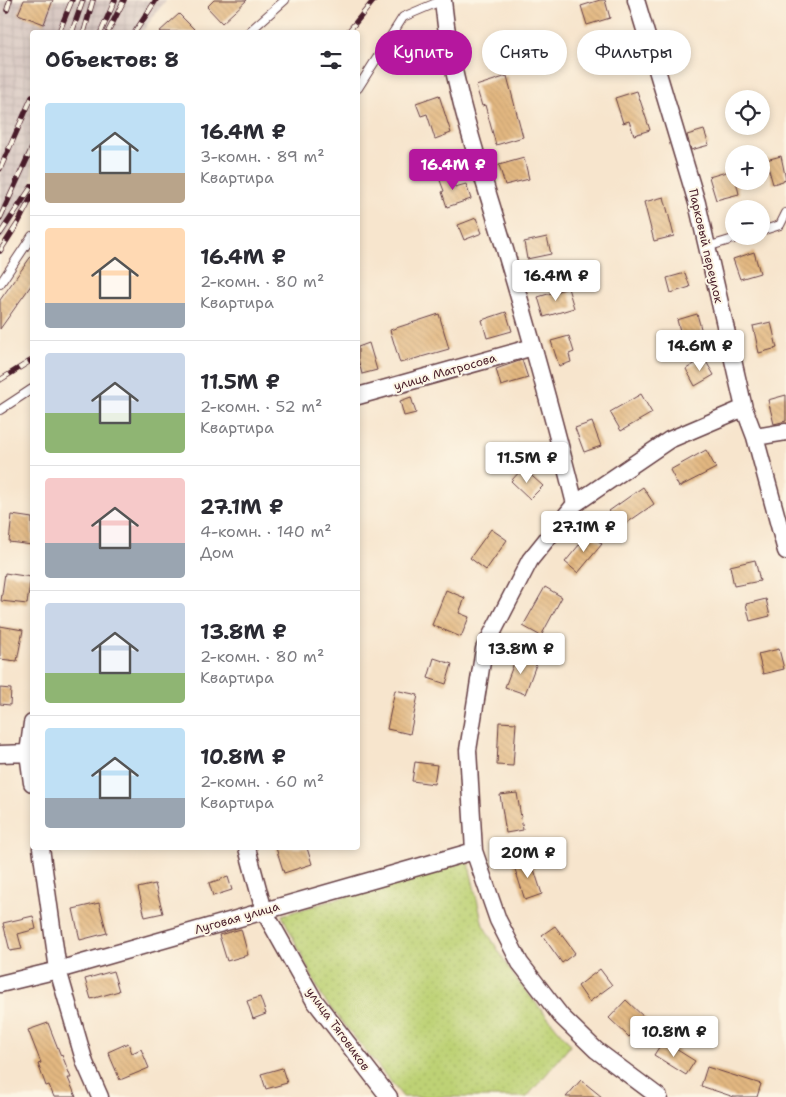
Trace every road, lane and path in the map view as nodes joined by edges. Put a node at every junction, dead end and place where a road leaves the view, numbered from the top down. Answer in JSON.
{"nodes":[{"id":1,"x":285,"y":0,"type":"edge"},
{"id":2,"x":444,"y":0,"type":"edge"},
{"id":3,"x":636,"y":0,"type":"edge"},
{"id":4,"x":251,"y":30,"type":"edge"},
{"id":5,"x":360,"y":85,"type":"edge"},
{"id":6,"x":786,"y":213,"type":"edge"},
{"id":7,"x":770,"y":228,"type":"edge"},
{"id":8,"x":30,"y":239,"type":"edge"},
{"id":9,"x":725,"y":242,"type":"edge"},
{"id":10,"x":707,"y":247,"type":"junction"},
{"id":11,"x":0,"y":284,"type":"edge"},
{"id":12,"x":532,"y":347,"type":"junction"},
{"id":13,"x":30,"y":390,"type":"edge"},
{"id":14,"x":360,"y":395,"type":"edge"},
{"id":15,"x":744,"y":408,"type":"junction"},
{"id":16,"x":0,"y":410,"type":"edge"},
{"id":17,"x":786,"y":432,"type":"edge"},
{"id":18,"x":755,"y":437,"type":"junction"},
{"id":19,"x":575,"y":504,"type":"junction"},
{"id":20,"x":786,"y":551,"type":"edge"},
{"id":21,"x":30,"y":738,"type":"edge"},
{"id":22,"x":0,"y":754,"type":"edge"},
{"id":23,"x":28,"y":754,"type":"junction"},
{"id":24,"x":30,"y":769,"type":"edge"},
{"id":25,"x":41,"y":850,"type":"edge"},
{"id":26,"x":248,"y":850,"type":"edge"},
{"id":27,"x":474,"y":851,"type":"junction"},
{"id":28,"x":264,"y":911,"type":"junction"},
{"id":29,"x":58,"y":970,"type":"junction"},
{"id":30,"x":0,"y":984,"type":"edge"},
{"id":31,"x":100,"y":1097,"type":"edge"},
{"id":32,"x":389,"y":1097,"type":"edge"},
{"id":33,"x":659,"y":1097,"type":"edge"}],
"edges":[{"from":1,"to":4,"type":"lane"},
{"from":2,"to":5,"type":"lane"},
{"from":2,"to":12,"type":"street"},
{"from":3,"to":10,"type":"street","name":"Парковый переулок"},
{"from":6,"to":7,"type":"lane"},
{"from":8,"to":11,"type":"lane"},
{"from":9,"to":10,"type":"lane"},
{"from":10,"to":15,"type":"street","name":"Парковый переулок"},
{"from":12,"to":14,"type":"street","name":"улица Матросова"},
{"from":12,"to":19,"type":"street"},
{"from":13,"to":16,"type":"lane"},
{"from":15,"to":18,"type":"street","name":"Парковый переулок"},
{"from":15,"to":19,"type":"street"},
{"from":17,"to":18,"type":"street"},
{"from":18,"to":20,"type":"street","name":"Парковый переулок"},
{"from":19,"to":27,"type":"street"},
{"from":21,"to":23,"type":"street"},
{"from":22,"to":23,"type":"street"},
{"from":23,"to":24,"type":"street"},
{"from":25,"to":29,"type":"street"},
{"from":26,"to":28,"type":"street","name":"улица Тяговиков"},
{"from":27,"to":28,"type":"street","name":"Луговая улица"},
{"from":27,"to":33,"type":"street"},
{"from":28,"to":29,"type":"street","name":"Луговая улица"},
{"from":28,"to":32,"type":"street","name":"улица Тяговиков"},
{"from":29,"to":30,"type":"street","name":"Луговая улица"},
{"from":29,"to":31,"type":"street"}]}
